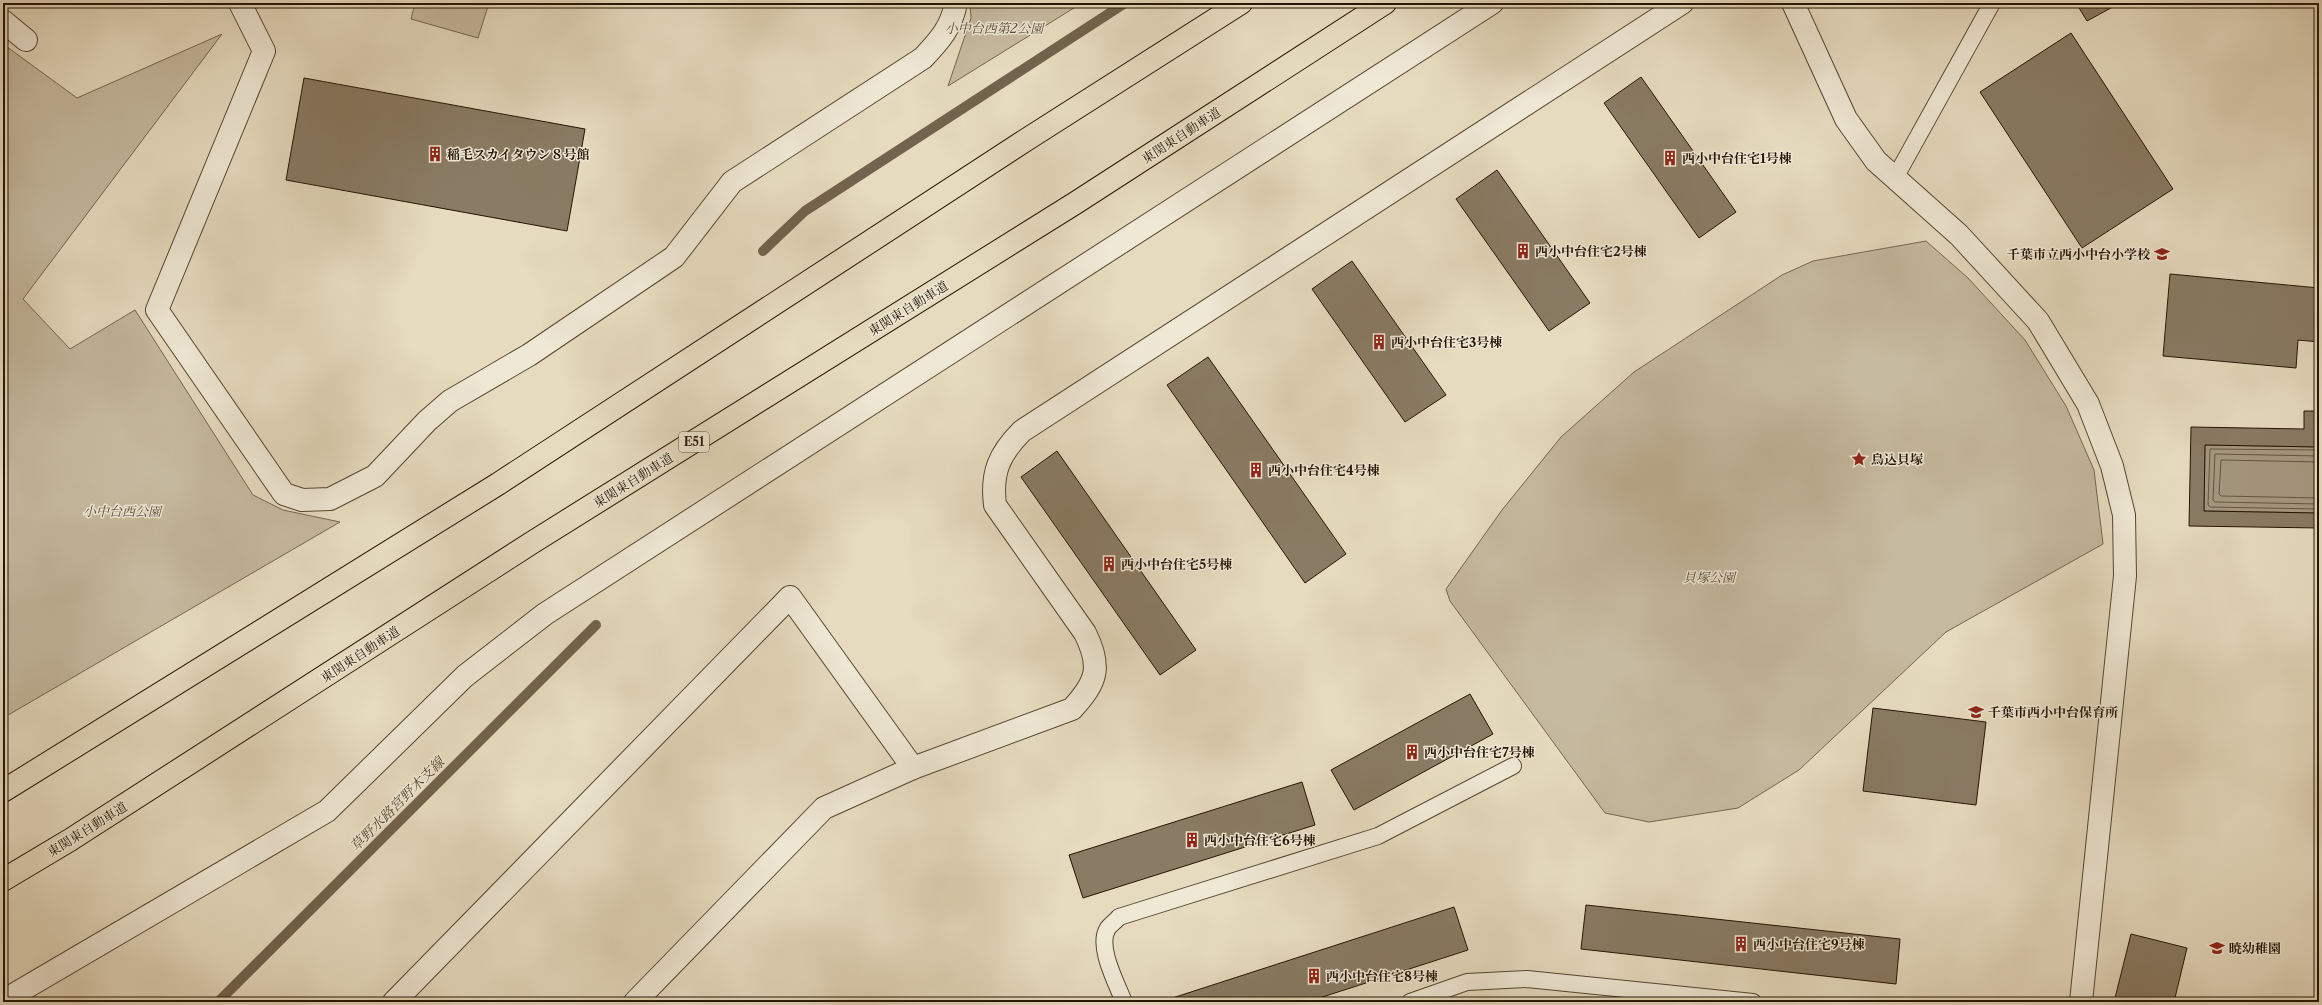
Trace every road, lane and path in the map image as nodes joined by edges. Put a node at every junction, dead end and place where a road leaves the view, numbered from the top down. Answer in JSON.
{"nodes":[{"id":1,"x":240,"y":3,"type":"edge"},
{"id":2,"x":956,"y":3,"type":"edge"},
{"id":3,"x":1240,"y":3,"type":"edge"},
{"id":4,"x":1385,"y":3,"type":"edge"},
{"id":5,"x":1492,"y":3,"type":"edge"},
{"id":6,"x":1682,"y":3,"type":"edge"},
{"id":7,"x":1793,"y":3,"type":"edge"},
{"id":8,"x":1992,"y":3,"type":"edge"},
{"id":9,"x":3,"y":21,"type":"edge"},
{"id":10,"x":26,"y":40,"type":"dead end"},
{"id":11,"x":1895,"y":178,"type":"junction"},
{"id":12,"x":1513,"y":766,"type":"dead end"},
{"id":13,"x":913,"y":768,"type":"junction"},
{"id":14,"x":3,"y":791,"type":"edge"},
{"id":15,"x":3,"y":880,"type":"edge"},
{"id":16,"x":3,"y":1001,"type":"edge"},
{"id":17,"x":394,"y":1002,"type":"edge"},
{"id":18,"x":635,"y":1002,"type":"edge"},
{"id":19,"x":1124,"y":1002,"type":"edge"},
{"id":20,"x":1410,"y":1002,"type":"edge"},
{"id":21,"x":1753,"y":1002,"type":"edge"},
{"id":22,"x":2081,"y":1002,"type":"edge"}],
"edges":[{"from":1,"to":2,"type":"street"},
{"from":3,"to":14,"type":"highway"},
{"from":4,"to":15,"type":"highway","name":"東関東自動車道","number":"E51"},
{"from":5,"to":16,"type":"street"},
{"from":6,"to":13,"type":"street"},
{"from":7,"to":11,"type":"street"},
{"from":8,"to":11,"type":"lane"},
{"from":9,"to":10,"type":"street"},
{"from":11,"to":22,"type":"street"},
{"from":12,"to":19,"type":"lane"},
{"from":13,"to":17,"type":"street"},
{"from":13,"to":18,"type":"street"},
{"from":20,"to":21,"type":"lane"}]}
